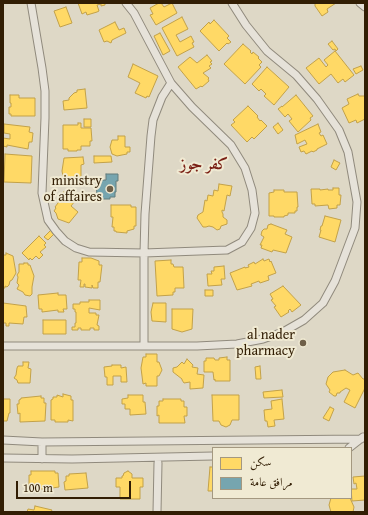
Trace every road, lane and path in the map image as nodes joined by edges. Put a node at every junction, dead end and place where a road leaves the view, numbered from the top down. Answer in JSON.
{"nodes":[{"id":1,"x":32,"y":3,"type":"edge"},
{"id":2,"x":126,"y":3,"type":"edge"},
{"id":3,"x":232,"y":3,"type":"edge"},
{"id":4,"x":360,"y":3,"type":"edge"},
{"id":5,"x":365,"y":5,"type":"edge"},
{"id":6,"x":171,"y":83,"type":"junction"},
{"id":7,"x":144,"y":253,"type":"junction"},
{"id":8,"x":3,"y":346,"type":"edge"},
{"id":9,"x":144,"y":346,"type":"junction"},
{"id":10,"x":363,"y":438,"type":"edge"},
{"id":11,"x":3,"y":440,"type":"edge"},
{"id":12,"x":42,"y":442,"type":"junction"},
{"id":13,"x":350,"y":447,"type":"edge"},
{"id":14,"x":212,"y":456,"type":"edge"},
{"id":15,"x":3,"y":458,"type":"edge"},
{"id":16,"x":42,"y":459,"type":"junction"},
{"id":17,"x":158,"y":463,"type":"dead end"},
{"id":18,"x":157,"y":512,"type":"edge"}],
"edges":[{"from":1,"to":7,"type":"street"},
{"from":2,"to":6,"type":"street"},
{"from":3,"to":9,"type":"street"},
{"from":4,"to":5,"type":"street"},
{"from":6,"to":7,"type":"street"},
{"from":6,"to":7,"type":"street"},
{"from":7,"to":9,"type":"street"},
{"from":8,"to":9,"type":"street"},
{"from":10,"to":12,"type":"street"},
{"from":10,"to":13,"type":"street"},
{"from":11,"to":12,"type":"street"},
{"from":12,"to":16,"type":"street"},
{"from":14,"to":16,"type":"street"},
{"from":15,"to":16,"type":"street"},
{"from":17,"to":18,"type":"street"}]}
